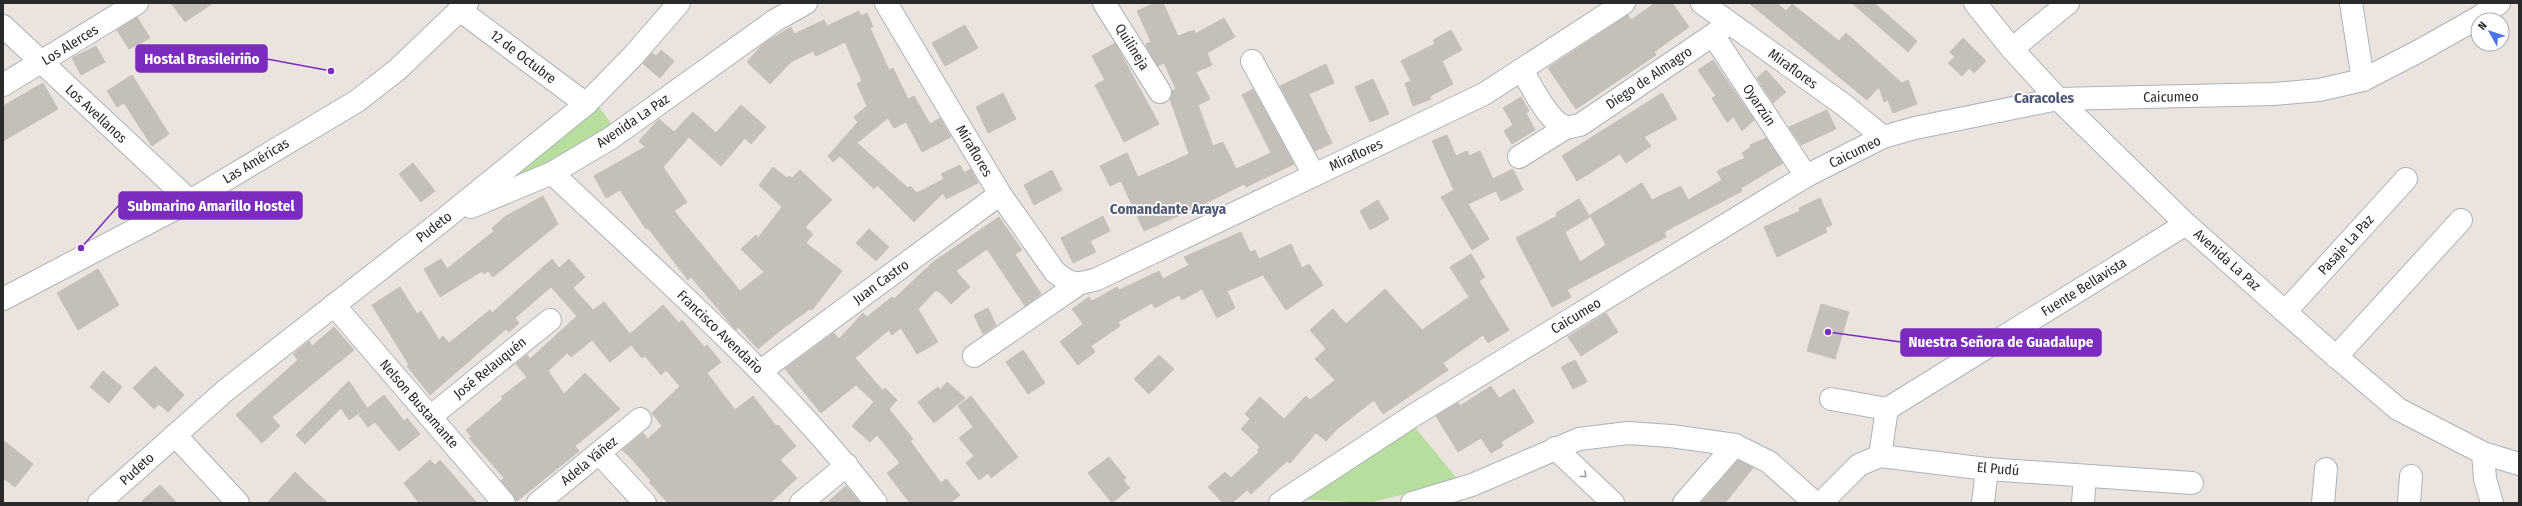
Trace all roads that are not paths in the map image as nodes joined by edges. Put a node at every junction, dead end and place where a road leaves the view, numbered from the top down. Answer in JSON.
{"nodes":[{"id":1,"x":136,"y":3,"type":"edge"},
{"id":2,"x":679,"y":3,"type":"edge"},
{"id":3,"x":806,"y":3,"type":"edge"},
{"id":4,"x":886,"y":3,"type":"edge"},
{"id":5,"x":1104,"y":3,"type":"edge"},
{"id":6,"x":1624,"y":3,"type":"edge"},
{"id":7,"x":1702,"y":3,"type":"edge"},
{"id":8,"x":1975,"y":3,"type":"edge"},
{"id":9,"x":2068,"y":3,"type":"edge"},
{"id":10,"x":2351,"y":3,"type":"edge"},
{"id":11,"x":2499,"y":3,"type":"edge"},
{"id":12,"x":464,"y":7,"type":"edge"},
{"id":13,"x":2478,"y":10,"type":"edge"},
{"id":14,"x":3,"y":26,"type":"edge"},
{"id":15,"x":1721,"y":29,"type":"junction"},
{"id":16,"x":2012,"y":49,"type":"junction"},
{"id":17,"x":1252,"y":61,"type":"dead end"},
{"id":18,"x":42,"y":63,"type":"junction"},
{"id":19,"x":1522,"y":70,"type":"junction"},
{"id":20,"x":2363,"y":80,"type":"junction"},
{"id":21,"x":3,"y":85,"type":"edge"},
{"id":22,"x":1160,"y":92,"type":"dead end"},
{"id":23,"x":2058,"y":99,"type":"junction"},
{"id":24,"x":586,"y":104,"type":"junction"},
{"id":25,"x":1567,"y":127,"type":"junction"},
{"id":26,"x":1883,"y":137,"type":"junction"},
{"id":27,"x":1520,"y":157,"type":"dead end"},
{"id":28,"x":552,"y":173,"type":"junction"},
{"id":29,"x":1314,"y":175,"type":"junction"},
{"id":30,"x":1806,"y":176,"type":"junction"},
{"id":31,"x":2406,"y":179,"type":"dead end"},
{"id":32,"x":1000,"y":194,"type":"junction"},
{"id":33,"x":190,"y":201,"type":"junction"},
{"id":34,"x":448,"y":216,"type":"junction"},
{"id":35,"x":2461,"y":220,"type":"dead end"},
{"id":36,"x":2186,"y":224,"type":"junction"},
{"id":37,"x":1077,"y":285,"type":"junction"},
{"id":38,"x":3,"y":299,"type":"edge"},
{"id":39,"x":334,"y":305,"type":"junction"},
{"id":40,"x":2285,"y":312,"type":"junction"},
{"id":41,"x":550,"y":320,"type":"dead end"},
{"id":42,"x":974,"y":356,"type":"dead end"},
{"id":43,"x":2336,"y":357,"type":"junction"},
{"id":44,"x":761,"y":371,"type":"junction"},
{"id":45,"x":1831,"y":399,"type":"dead end"},
{"id":46,"x":1887,"y":409,"type":"junction"},
{"id":47,"x":430,"y":417,"type":"junction"},
{"id":48,"x":640,"y":419,"type":"dead end"},
{"id":49,"x":175,"y":435,"type":"junction"},
{"id":50,"x":1735,"y":445,"type":"junction"},
{"id":51,"x":1555,"y":448,"type":"junction"},
{"id":52,"x":599,"y":453,"type":"junction"},
{"id":53,"x":2483,"y":453,"type":"junction"},
{"id":54,"x":1880,"y":456,"type":"junction"},
{"id":55,"x":2519,"y":464,"type":"edge"},
{"id":56,"x":847,"y":465,"type":"junction"},
{"id":57,"x":1987,"y":469,"type":"junction"},
{"id":58,"x":2326,"y":469,"type":"dead end"},
{"id":59,"x":2085,"y":476,"type":"junction"},
{"id":60,"x":2411,"y":476,"type":"dead end"},
{"id":61,"x":2192,"y":483,"type":"dead end"},
{"id":62,"x":1456,"y":498,"type":"edge"},
{"id":63,"x":109,"y":500,"type":"edge"},
{"id":64,"x":238,"y":503,"type":"edge"},
{"id":65,"x":504,"y":503,"type":"edge"},
{"id":66,"x":538,"y":503,"type":"edge"},
{"id":67,"x":645,"y":503,"type":"edge"},
{"id":68,"x":801,"y":503,"type":"edge"},
{"id":69,"x":876,"y":503,"type":"edge"},
{"id":70,"x":1280,"y":503,"type":"edge"},
{"id":71,"x":1412,"y":503,"type":"edge"},
{"id":72,"x":1613,"y":503,"type":"edge"},
{"id":73,"x":1684,"y":503,"type":"edge"},
{"id":74,"x":1814,"y":503,"type":"edge"},
{"id":75,"x":1821,"y":503,"type":"edge"},
{"id":76,"x":1983,"y":503,"type":"edge"},
{"id":77,"x":2083,"y":503,"type":"edge"},
{"id":78,"x":2323,"y":503,"type":"edge"},
{"id":79,"x":2409,"y":503,"type":"edge"},
{"id":80,"x":2492,"y":503,"type":"edge"}],
"edges":[{"from":1,"to":18,"type":"street","name":"Los Alerces"},
{"from":2,"to":24,"type":"street","name":"Pudeto"},
{"from":3,"to":28,"type":"street","name":"Avenida La Paz"},
{"from":4,"to":32,"type":"street","name":"Miraflores"},
{"from":5,"to":22,"type":"street","name":"Quilineja"},
{"from":6,"to":19,"type":"street","name":"Miraflores"},
{"from":7,"to":15,"type":"street","name":"Miraflores"},
{"from":8,"to":16,"type":"street","name":"Avenida La Paz"},
{"from":9,"to":16,"type":"street"},
{"from":10,"to":20,"type":"street"},
{"from":11,"to":13,"type":"street","name":"Caicumeo"},
{"from":12,"to":24,"type":"street","name":"12 de Octubre"},
{"from":12,"to":33,"type":"street","name":"Las Américas"},
{"from":13,"to":20,"type":"street","name":"Caicumeo"},
{"from":14,"to":18,"type":"street","name":"Los Avellanos"},
{"from":15,"to":25,"type":"street","name":"Diego de Almagro"},
{"from":15,"to":26,"type":"street","name":"Miraflores"},
{"from":15,"to":30,"type":"street","name":"Oyarzún"},
{"from":16,"to":23,"type":"street","name":"Avenida La Paz"},
{"from":17,"to":29,"type":"street"},
{"from":18,"to":21,"type":"street","name":"Los Alerces"},
{"from":18,"to":33,"type":"street","name":"Los Avellanos"},
{"from":19,"to":25,"type":"street"},
{"from":19,"to":29,"type":"street","name":"Miraflores"},
{"from":20,"to":23,"type":"street","name":"Caicumeo"},
{"from":23,"to":26,"type":"street","name":"Caicumeo"},
{"from":23,"to":36,"type":"street","name":"Avenida La Paz"},
{"from":24,"to":34,"type":"street","name":"Pudeto"},
{"from":25,"to":27,"type":"street","name":"Diego de Almagro"},
{"from":26,"to":30,"type":"street","name":"Caicumeo"},
{"from":28,"to":34,"type":"street","name":"Avenida La Paz"},
{"from":28,"to":44,"type":"street","name":"Francisco Avendaño"},
{"from":29,"to":37,"type":"street","name":"Miraflores"},
{"from":30,"to":70,"type":"street","name":"Caicumeo"},
{"from":31,"to":40,"type":"street","name":"Pasaje La Paz"},
{"from":32,"to":37,"type":"street","name":"Miraflores"},
{"from":32,"to":44,"type":"street","name":"Juan Castro"},
{"from":33,"to":38,"type":"street","name":"Las Américas"},
{"from":34,"to":39,"type":"street","name":"Pudeto"},
{"from":35,"to":43,"type":"street"},
{"from":36,"to":40,"type":"street","name":"Avenida La Paz"},
{"from":36,"to":46,"type":"street","name":"Fuente Bellavista"},
{"from":37,"to":42,"type":"street","name":"Miraflores"},
{"from":39,"to":47,"type":"street","name":"Nelson Bustamante"},
{"from":39,"to":49,"type":"street","name":"Pudeto"},
{"from":40,"to":43,"type":"street","name":"Avenida La Paz"},
{"from":41,"to":47,"type":"street","name":"José Relauquén"},
{"from":43,"to":53,"type":"street","name":"Avenida La Paz"},
{"from":44,"to":56,"type":"street","name":"Francisco Avendaño"},
{"from":45,"to":46,"type":"street"},
{"from":46,"to":54,"type":"street"},
{"from":47,"to":65,"type":"street","name":"Nelson Bustamante"},
{"from":48,"to":52,"type":"street","name":"Adela Yáñez"},
{"from":49,"to":63,"type":"street","name":"Pudeto"},
{"from":49,"to":64,"type":"street"},
{"from":50,"to":51,"type":"street"},
{"from":50,"to":73,"type":"street"},
{"from":50,"to":74,"type":"street"},
{"from":51,"to":62,"type":"street"},
{"from":51,"to":72,"type":"street","one_way":true},
{"from":52,"to":66,"type":"street","name":"Adela Yáñez"},
{"from":52,"to":67,"type":"street"},
{"from":53,"to":55,"type":"street","name":"Avenida La Paz"},
{"from":53,"to":80,"type":"street"},
{"from":54,"to":57,"type":"street","name":"El Pudú"},
{"from":54,"to":75,"type":"street"},
{"from":56,"to":68,"type":"street"},
{"from":56,"to":69,"type":"street","name":"Francisco Avendaño"},
{"from":57,"to":59,"type":"street","name":"El Pudú"},
{"from":57,"to":76,"type":"street"},
{"from":58,"to":78,"type":"street"},
{"from":59,"to":61,"type":"street","name":"El Pudú"},
{"from":59,"to":77,"type":"street"},
{"from":60,"to":79,"type":"street"},
{"from":62,"to":71,"type":"street"}]}
